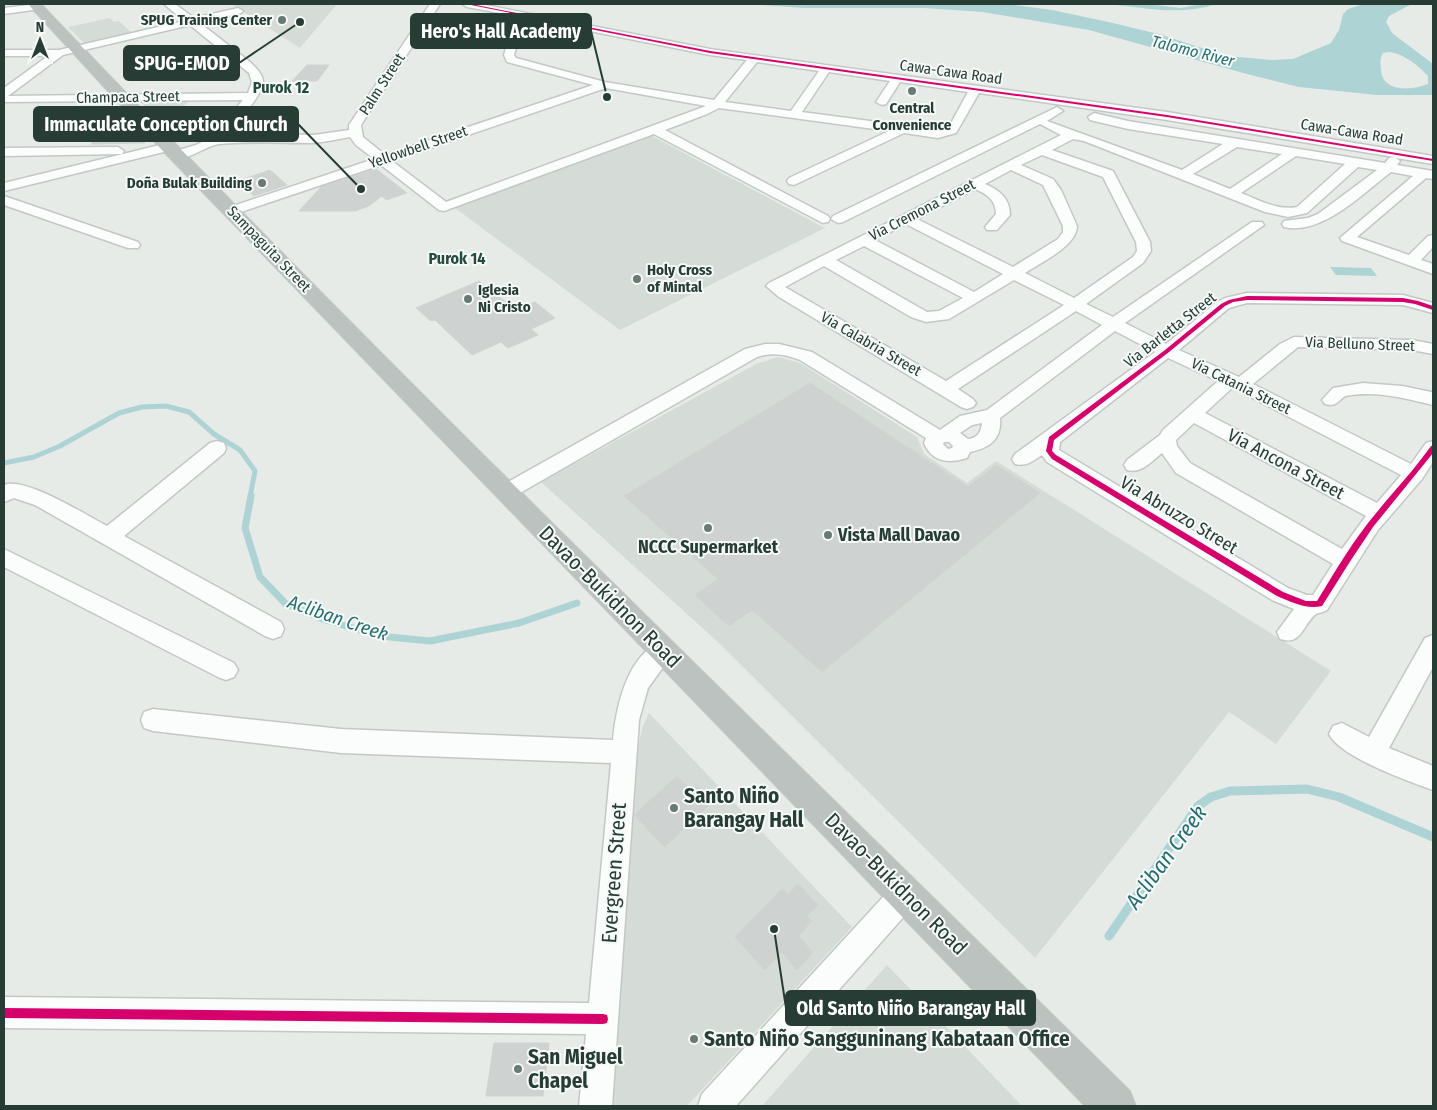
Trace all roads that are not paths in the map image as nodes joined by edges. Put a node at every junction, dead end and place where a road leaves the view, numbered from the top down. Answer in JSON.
{"nodes":[{"id":1,"x":169,"y":4,"type":"edge"},
{"id":2,"x":434,"y":4,"type":"edge"},
{"id":3,"x":467,"y":4,"type":"edge"},
{"id":4,"x":36,"y":5,"type":"edge"},
{"id":5,"x":4,"y":11,"type":"edge"},
{"id":6,"x":238,"y":11,"type":"dead end"},
{"id":7,"x":520,"y":15,"type":"junction"},
{"id":8,"x":192,"y":22,"type":"junction"},
{"id":9,"x":67,"y":51,"type":"junction"},
{"id":10,"x":4,"y":53,"type":"edge"},
{"id":11,"x":754,"y":59,"type":"junction"},
{"id":12,"x":826,"y":69,"type":"junction"},
{"id":13,"x":897,"y":78,"type":"junction"},
{"id":14,"x":605,"y":84,"type":"junction"},
{"id":15,"x":975,"y":89,"type":"junction"},
{"id":16,"x":4,"y":93,"type":"edge"},
{"id":17,"x":252,"y":96,"type":"junction"},
{"id":18,"x":121,"y":97,"type":"junction"},
{"id":19,"x":4,"y":99,"type":"edge"},
{"id":20,"x":1064,"y":101,"type":"junction"},
{"id":21,"x":882,"y":102,"type":"dead end"},
{"id":22,"x":717,"y":104,"type":"junction"},
{"id":23,"x":794,"y":115,"type":"junction"},
{"id":24,"x":1088,"y":116,"type":"dead end"},
{"id":25,"x":1046,"y":124,"type":"dead end"},
{"id":26,"x":1128,"y":125,"type":"junction"},
{"id":27,"x":656,"y":130,"type":"junction"},
{"id":28,"x":901,"y":130,"type":"junction"},
{"id":29,"x":354,"y":133,"type":"junction"},
{"id":30,"x":1182,"y":134,"type":"junction"},
{"id":31,"x":1071,"y":135,"type":"junction"},
{"id":32,"x":214,"y":141,"type":"junction"},
{"id":33,"x":1098,"y":142,"type":"junction"},
{"id":34,"x":1236,"y":142,"type":"junction"},
{"id":35,"x":1041,"y":150,"type":"junction"},
{"id":36,"x":167,"y":151,"type":"junction"},
{"id":37,"x":4,"y":152,"type":"edge"},
{"id":38,"x":1294,"y":152,"type":"junction"},
{"id":39,"x":1400,"y":154,"type":"junction"},
{"id":40,"x":1140,"y":158,"type":"junction"},
{"id":41,"x":383,"y":159,"type":"junction"},
{"id":42,"x":1432,"y":159,"type":"edge"},
{"id":43,"x":1355,"y":162,"type":"junction"},
{"id":44,"x":1010,"y":165,"type":"junction"},
{"id":45,"x":1388,"y":168,"type":"junction"},
{"id":46,"x":1183,"y":175,"type":"junction"},
{"id":47,"x":1428,"y":175,"type":"edge"},
{"id":48,"x":794,"y":181,"type":"dead end"},
{"id":49,"x":974,"y":184,"type":"junction"},
{"id":50,"x":4,"y":187,"type":"edge"},
{"id":51,"x":1231,"y":194,"type":"junction"},
{"id":52,"x":4,"y":200,"type":"edge"},
{"id":53,"x":232,"y":211,"type":"junction"},
{"id":54,"x":823,"y":219,"type":"dead end"},
{"id":55,"x":838,"y":219,"type":"dead end"},
{"id":56,"x":906,"y":219,"type":"junction"},
{"id":57,"x":1277,"y":225,"type":"junction"},
{"id":58,"x":992,"y":227,"type":"dead end"},
{"id":59,"x":1433,"y":239,"type":"edge"},
{"id":60,"x":863,"y":240,"type":"junction"},
{"id":61,"x":133,"y":245,"type":"dead end"},
{"id":62,"x":824,"y":260,"type":"junction"},
{"id":63,"x":1412,"y":261,"type":"junction"},
{"id":64,"x":1433,"y":269,"type":"edge"},
{"id":65,"x":1016,"y":273,"type":"junction"},
{"id":66,"x":774,"y":286,"type":"joint"},
{"id":67,"x":975,"y":298,"type":"junction"},
{"id":68,"x":1076,"y":304,"type":"junction"},
{"id":69,"x":1433,"y":308,"type":"edge"},
{"id":70,"x":1114,"y":324,"type":"junction"},
{"id":71,"x":1433,"y":349,"type":"edge"},
{"id":72,"x":1167,"y":351,"type":"junction"},
{"id":73,"x":1235,"y":382,"type":"junction"},
{"id":74,"x":946,"y":389,"type":"junction"},
{"id":75,"x":1433,"y":399,"type":"edge"},
{"id":76,"x":1331,"y":400,"type":"dead end"},
{"id":77,"x":967,"y":403,"type":"dead end"},
{"id":78,"x":1193,"y":415,"type":"junction"},
{"id":79,"x":991,"y":416,"type":"junction"},
{"id":80,"x":942,"y":436,"type":"junction"},
{"id":81,"x":1055,"y":436,"type":"junction"},
{"id":82,"x":1167,"y":440,"type":"junction"},
{"id":83,"x":216,"y":448,"type":"dead end"},
{"id":84,"x":1433,"y":448,"type":"edge"},
{"id":85,"x":1022,"y":459,"type":"dead end"},
{"id":86,"x":1134,"y":465,"type":"dead end"},
{"id":87,"x":1415,"y":474,"type":"junction"},
{"id":88,"x":8,"y":492,"type":"edge"},
{"id":89,"x":506,"y":492,"type":"junction"},
{"id":90,"x":1380,"y":514,"type":"junction"},
{"id":91,"x":109,"y":536,"type":"junction"},
{"id":92,"x":4,"y":557,"type":"edge"},
{"id":93,"x":1346,"y":560,"type":"junction"},
{"id":94,"x":1315,"y":604,"type":"junction"},
{"id":95,"x":274,"y":629,"type":"dead end"},
{"id":96,"x":1288,"y":632,"type":"dead end"},
{"id":97,"x":1433,"y":645,"type":"edge"},
{"id":98,"x":663,"y":651,"type":"junction"},
{"id":99,"x":226,"y":670,"type":"dead end"},
{"id":100,"x":153,"y":720,"type":"dead end"},
{"id":101,"x":1342,"y":734,"type":"dead end"},
{"id":102,"x":623,"y":752,"type":"junction"},
{"id":103,"x":1373,"y":753,"type":"junction"},
{"id":104,"x":1433,"y":778,"type":"edge"},
{"id":105,"x":905,"y":894,"type":"junction"},
{"id":106,"x":4,"y":1013,"type":"edge"},
{"id":107,"x":603,"y":1019,"type":"junction"},
{"id":108,"x":596,"y":1106,"type":"edge"},
{"id":109,"x":714,"y":1106,"type":"edge"},
{"id":110,"x":1115,"y":1106,"type":"edge"}],
"edges":[{"from":1,"to":8,"type":"street"},
{"from":2,"to":29,"type":"street","name":"Palm Street"},
{"from":3,"to":7,"type":"street","name":"Cawa-Cawa Road"},
{"from":4,"to":5,"type":"street"},
{"from":4,"to":9,"type":"highway","name":"Sampaguita Street"},
{"from":6,"to":8,"type":"street"},
{"from":7,"to":11,"type":"street","name":"Cawa-Cawa Road"},
{"from":7,"to":14,"type":"street"},
{"from":8,"to":9,"type":"street"},
{"from":8,"to":17,"type":"street"},
{"from":9,"to":10,"type":"street"},
{"from":9,"to":16,"type":"street"},
{"from":9,"to":18,"type":"highway","name":"Sampaguita Street"},
{"from":11,"to":12,"type":"street","name":"Cawa-Cawa Road"},
{"from":11,"to":22,"type":"street"},
{"from":12,"to":13,"type":"street","name":"Cawa-Cawa Road"},
{"from":12,"to":23,"type":"street"},
{"from":13,"to":15,"type":"street","name":"Cawa-Cawa Road"},
{"from":13,"to":21,"type":"street"},
{"from":14,"to":22,"type":"street"},
{"from":14,"to":41,"type":"street","name":"Yellowbell Street"},
{"from":15,"to":20,"type":"street","name":"Cawa-Cawa Road"},
{"from":15,"to":28,"type":"street"},
{"from":17,"to":18,"type":"street","name":"Champaca Street"},
{"from":17,"to":32,"type":"street"},
{"from":18,"to":19,"type":"street","name":"Champaca Street"},
{"from":18,"to":36,"type":"highway","name":"Sampaguita Street"},
{"from":20,"to":39,"type":"street","name":"Cawa-Cawa Road"},
{"from":20,"to":55,"type":"street"},
{"from":22,"to":23,"type":"street"},
{"from":22,"to":27,"type":"street"},
{"from":23,"to":28,"type":"street"},
{"from":24,"to":26,"type":"street"},
{"from":25,"to":31,"type":"street"},
{"from":26,"to":30,"type":"street"},
{"from":26,"to":33,"type":"street"},
{"from":27,"to":41,"type":"street","name":"Palm Street"},
{"from":27,"to":54,"type":"street"},
{"from":28,"to":48,"type":"street"},
{"from":29,"to":32,"type":"street"},
{"from":29,"to":41,"type":"street","name":"Palm Street"},
{"from":30,"to":34,"type":"street"},
{"from":30,"to":40,"type":"street"},
{"from":31,"to":33,"type":"street"},
{"from":31,"to":35,"type":"street","name":"Via Cremona Street"},
{"from":32,"to":36,"type":"street"},
{"from":33,"to":40,"type":"street"},
{"from":34,"to":38,"type":"street"},
{"from":34,"to":46,"type":"street"},
{"from":35,"to":44,"type":"street","name":"Via Cremona Street"},
{"from":35,"to":68,"type":"street"},
{"from":36,"to":37,"type":"street"},
{"from":36,"to":50,"type":"street"},
{"from":36,"to":53,"type":"highway","name":"Sampaguita Street"},
{"from":38,"to":43,"type":"street"},
{"from":38,"to":51,"type":"street"},
{"from":39,"to":42,"type":"street","name":"Cawa-Cawa Road"},
{"from":39,"to":45,"type":"street"},
{"from":40,"to":46,"type":"street"},
{"from":41,"to":53,"type":"street","name":"Yellowbell Street"},
{"from":43,"to":45,"type":"street"},
{"from":43,"to":57,"type":"street"},
{"from":44,"to":49,"type":"street","name":"Via Cremona Street"},
{"from":44,"to":65,"type":"street"},
{"from":45,"to":47,"type":"street"},
{"from":45,"to":57,"type":"street"},
{"from":46,"to":51,"type":"street"},
{"from":47,"to":63,"type":"street"},
{"from":49,"to":56,"type":"street","name":"Via Cremona Street"},
{"from":49,"to":58,"type":"street"},
{"from":51,"to":57,"type":"street"},
{"from":52,"to":61,"type":"street"},
{"from":53,"to":89,"type":"highway","name":"Sampaguita Street"},
{"from":56,"to":60,"type":"street","name":"Via Cremona Street"},
{"from":56,"to":65,"type":"street","name":"Via Catania Street"},
{"from":57,"to":70,"type":"street"},
{"from":59,"to":63,"type":"street"},
{"from":60,"to":62,"type":"street","name":"Via Cremona Street"},
{"from":60,"to":67,"type":"street"},
{"from":62,"to":66,"type":"street","name":"Via Cremona Street"},
{"from":62,"to":67,"type":"street"},
{"from":63,"to":64,"type":"street"},
{"from":65,"to":67,"type":"street"},
{"from":65,"to":68,"type":"street","name":"Via Catania Street"},
{"from":66,"to":74,"type":"street","name":"Via Calabria Street"},
{"from":68,"to":70,"type":"street","name":"Via Catania Street"},
{"from":68,"to":74,"type":"street"},
{"from":69,"to":72,"type":"street","name":"Via Barletta Street"},
{"from":70,"to":72,"type":"street","name":"Via Catania Street"},
{"from":70,"to":79,"type":"street"},
{"from":71,"to":73,"type":"street","name":"Via Belluno Street"},
{"from":72,"to":73,"type":"street","name":"Via Catania Street"},
{"from":72,"to":81,"type":"street","name":"Via Barletta Street"},
{"from":73,"to":78,"type":"street","name":"Via Belluno Street"},
{"from":73,"to":87,"type":"street","name":"Via Catania Street"},
{"from":74,"to":77,"type":"street","name":"Via Calabria Street"},
{"from":75,"to":76,"type":"street"},
{"from":78,"to":82,"type":"street","name":"Via Belluno Street"},
{"from":78,"to":90,"type":"street","name":"Via Ancona Street"},
{"from":79,"to":80,"type":"street"},
{"from":79,"to":80,"type":"street"},
{"from":80,"to":89,"type":"street"},
{"from":81,"to":85,"type":"street","name":"Via Barletta Street"},
{"from":81,"to":94,"type":"street","name":"Via Abruzzo Street"},
{"from":82,"to":86,"type":"street","name":"Via Belluno Street"},
{"from":82,"to":93,"type":"street"},
{"from":83,"to":91,"type":"street"},
{"from":84,"to":87,"type":"street"},
{"from":87,"to":90,"type":"street"},
{"from":88,"to":91,"type":"street"},
{"from":89,"to":98,"type":"highway","name":"Davao-Bukidnon Road"},
{"from":90,"to":93,"type":"street"},
{"from":91,"to":95,"type":"street"},
{"from":92,"to":99,"type":"street"},
{"from":93,"to":94,"type":"street"},
{"from":94,"to":96,"type":"street"},
{"from":97,"to":103,"type":"street"},
{"from":98,"to":102,"type":"street","name":"Evergreen Street"},
{"from":98,"to":105,"type":"highway","name":"Davao-Bukidnon Road"},
{"from":100,"to":102,"type":"street"},
{"from":101,"to":103,"type":"street"},
{"from":102,"to":107,"type":"street","name":"Evergreen Street"},
{"from":103,"to":104,"type":"street"},
{"from":105,"to":109,"type":"street"},
{"from":105,"to":110,"type":"highway","name":"Davao-Bukidnon Road"},
{"from":106,"to":107,"type":"street"},
{"from":107,"to":108,"type":"street","name":"Evergreen Street"}]}
